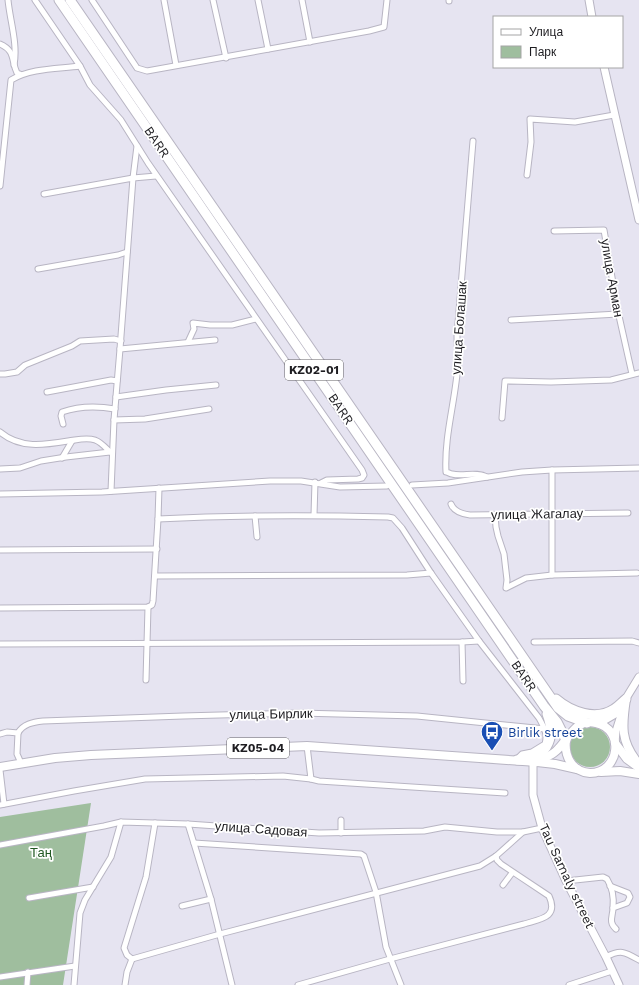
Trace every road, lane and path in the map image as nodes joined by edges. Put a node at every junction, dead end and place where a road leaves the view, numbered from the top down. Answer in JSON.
{"nodes":[{"id":1,"x":8,"y":0,"type":"edge"},
{"id":2,"x":35,"y":0,"type":"edge"},
{"id":3,"x":59,"y":0,"type":"edge"},
{"id":4,"x":70,"y":0,"type":"edge"},
{"id":5,"x":92,"y":0,"type":"edge"},
{"id":6,"x":164,"y":0,"type":"edge"},
{"id":7,"x":213,"y":0,"type":"edge"},
{"id":8,"x":258,"y":0,"type":"edge"},
{"id":9,"x":302,"y":0,"type":"edge"},
{"id":10,"x":387,"y":0,"type":"edge"},
{"id":11,"x":589,"y":0,"type":"edge"},
{"id":12,"x":592,"y":16,"type":"edge"},
{"id":13,"x":310,"y":42,"type":"junction"},
{"id":14,"x":0,"y":44,"type":"edge"},
{"id":15,"x":268,"y":49,"type":"junction"},
{"id":16,"x":226,"y":58,"type":"junction"},
{"id":17,"x":14,"y":65,"type":"junction"},
{"id":18,"x":176,"y":65,"type":"junction"},
{"id":19,"x":80,"y":66,"type":"junction"},
{"id":20,"x":604,"y":68,"type":"edge"},
{"id":21,"x":20,"y":74,"type":"junction"},
{"id":22,"x":614,"y":115,"type":"junction"},
{"id":23,"x":473,"y":141,"type":"dead end"},
{"id":24,"x":137,"y":146,"type":"junction"},
{"id":25,"x":528,"y":174,"type":"dead end"},
{"id":26,"x":156,"y":176,"type":"junction"},
{"id":27,"x":133,"y":178,"type":"junction"},
{"id":28,"x":0,"y":186,"type":"edge"},
{"id":29,"x":44,"y":194,"type":"dead end"},
{"id":30,"x":639,"y":220,"type":"edge"},
{"id":31,"x":554,"y":231,"type":"dead end"},
{"id":32,"x":127,"y":252,"type":"junction"},
{"id":33,"x":38,"y":269,"type":"dead end"},
{"id":34,"x":618,"y":314,"type":"junction"},
{"id":35,"x":256,"y":319,"type":"junction"},
{"id":36,"x":511,"y":320,"type":"dead end"},
{"id":37,"x":215,"y":340,"type":"dead end"},
{"id":38,"x":121,"y":341,"type":"junction"},
{"id":39,"x":188,"y":342,"type":"junction"},
{"id":40,"x":120,"y":349,"type":"junction"},
{"id":41,"x":639,"y":373,"type":"edge"},
{"id":42,"x":0,"y":374,"type":"edge"},
{"id":43,"x":632,"y":374,"type":"junction"},
{"id":44,"x":117,"y":381,"type":"junction"},
{"id":45,"x":216,"y":385,"type":"dead end"},
{"id":46,"x":47,"y":392,"type":"dead end"},
{"id":47,"x":116,"y":396,"type":"junction"},
{"id":48,"x":115,"y":409,"type":"junction"},
{"id":49,"x":209,"y":409,"type":"dead end"},
{"id":50,"x":502,"y":418,"type":"dead end"},
{"id":51,"x":114,"y":420,"type":"junction"},
{"id":52,"x":63,"y":424,"type":"dead end"},
{"id":53,"x":0,"y":432,"type":"edge"},
{"id":54,"x":72,"y":441,"type":"junction"},
{"id":55,"x":111,"y":452,"type":"junction"},
{"id":56,"x":62,"y":458,"type":"junction"},
{"id":57,"x":639,"y":468,"type":"edge"},
{"id":58,"x":0,"y":469,"type":"edge"},
{"id":59,"x":552,"y":470,"type":"junction"},
{"id":60,"x":486,"y":478,"type":"junction"},
{"id":61,"x":318,"y":483,"type":"junction"},
{"id":62,"x":412,"y":485,"type":"dead end"},
{"id":63,"x":387,"y":486,"type":"dead end"},
{"id":64,"x":159,"y":488,"type":"junction"},
{"id":65,"x":110,"y":491,"type":"junction"},
{"id":66,"x":0,"y":494,"type":"edge"},
{"id":67,"x":451,"y":504,"type":"dead end"},
{"id":68,"x":628,"y":513,"type":"dead end"},
{"id":69,"x":553,"y":514,"type":"junction"},
{"id":70,"x":314,"y":515,"type":"junction"},
{"id":71,"x":495,"y":515,"type":"junction"},
{"id":72,"x":254,"y":516,"type":"junction"},
{"id":73,"x":158,"y":518,"type":"junction"},
{"id":74,"x":257,"y":537,"type":"dead end"},
{"id":75,"x":157,"y":549,"type":"junction"},
{"id":76,"x":0,"y":550,"type":"edge"},
{"id":77,"x":431,"y":573,"type":"junction"},
{"id":78,"x":637,"y":573,"type":"dead end"},
{"id":79,"x":552,"y":575,"type":"junction"},
{"id":80,"x":155,"y":576,"type":"junction"},
{"id":81,"x":0,"y":608,"type":"edge"},
{"id":82,"x":148,"y":608,"type":"junction"},
{"id":83,"x":479,"y":641,"type":"junction"},
{"id":84,"x":462,"y":642,"type":"junction"},
{"id":85,"x":534,"y":642,"type":"dead end"},
{"id":86,"x":639,"y":643,"type":"edge"},
{"id":87,"x":0,"y":644,"type":"edge"},
{"id":88,"x":147,"y":644,"type":"junction"},
{"id":89,"x":639,"y":677,"type":"edge"},
{"id":90,"x":146,"y":680,"type":"dead end"},
{"id":91,"x":464,"y":681,"type":"dead end"},
{"id":92,"x":545,"y":688,"type":"junction"},
{"id":93,"x":626,"y":699,"type":"junction"},
{"id":94,"x":544,"y":706,"type":"junction"},
{"id":95,"x":589,"y":723,"type":"junction"},
{"id":96,"x":545,"y":729,"type":"junction"},
{"id":97,"x":18,"y":733,"type":"junction"},
{"id":98,"x":0,"y":734,"type":"edge"},
{"id":99,"x":566,"y":740,"type":"junction"},
{"id":100,"x":615,"y":743,"type":"junction"},
{"id":101,"x":307,"y":746,"type":"junction"},
{"id":102,"x":516,"y":760,"type":"junction"},
{"id":103,"x":538,"y":762,"type":"junction"},
{"id":104,"x":21,"y":763,"type":"junction"},
{"id":105,"x":639,"y":764,"type":"edge"},
{"id":106,"x":0,"y":767,"type":"edge"},
{"id":107,"x":639,"y":768,"type":"edge"},
{"id":108,"x":577,"y":769,"type":"junction"},
{"id":109,"x":0,"y":770,"type":"edge"},
{"id":110,"x":596,"y":772,"type":"junction"},
{"id":111,"x":639,"y":774,"type":"edge"},
{"id":112,"x":311,"y":779,"type":"junction"},
{"id":113,"x":505,"y":793,"type":"dead end"},
{"id":114,"x":2,"y":804,"type":"edge"},
{"id":115,"x":341,"y":820,"type":"dead end"},
{"id":116,"x":121,"y":822,"type":"junction"},
{"id":117,"x":155,"y":823,"type":"junction"},
{"id":118,"x":188,"y":824,"type":"junction"},
{"id":119,"x":542,"y":828,"type":"junction"},
{"id":120,"x":523,"y":832,"type":"junction"},
{"id":121,"x":342,"y":833,"type":"junction"},
{"id":122,"x":194,"y":843,"type":"junction"},
{"id":123,"x":0,"y":844,"type":"edge"},
{"id":124,"x":496,"y":856,"type":"junction"},
{"id":125,"x":512,"y":873,"type":"junction"},
{"id":126,"x":566,"y":881,"type":"junction"},
{"id":127,"x":503,"y":885,"type":"dead end"},
{"id":128,"x":610,"y":886,"type":"junction"},
{"id":129,"x":93,"y":887,"type":"junction"},
{"id":130,"x":376,"y":892,"type":"junction"},
{"id":131,"x":29,"y":898,"type":"dead end"},
{"id":132,"x":211,"y":899,"type":"junction"},
{"id":133,"x":182,"y":906,"type":"dead end"},
{"id":134,"x":614,"y":908,"type":"junction"},
{"id":135,"x":616,"y":929,"type":"dead end"},
{"id":136,"x":220,"y":934,"type":"junction"},
{"id":137,"x":606,"y":957,"type":"junction"},
{"id":138,"x":132,"y":959,"type":"junction"},
{"id":139,"x":390,"y":959,"type":"junction"},
{"id":140,"x":639,"y":960,"type":"edge"},
{"id":141,"x":75,"y":966,"type":"junction"},
{"id":142,"x":612,"y":971,"type":"junction"},
{"id":143,"x":28,"y":972,"type":"junction"},
{"id":144,"x":0,"y":977,"type":"edge"},
{"id":145,"x":579,"y":983,"type":"edge"},
{"id":146,"x":27,"y":985,"type":"edge"},
{"id":147,"x":74,"y":985,"type":"edge"},
{"id":148,"x":125,"y":985,"type":"edge"},
{"id":149,"x":232,"y":985,"type":"edge"},
{"id":150,"x":298,"y":985,"type":"edge"},
{"id":151,"x":402,"y":985,"type":"edge"},
{"id":152,"x":569,"y":985,"type":"edge"},
{"id":153,"x":619,"y":985,"type":"edge"}],
"edges":[{"from":1,"to":17,"type":"street"},
{"from":2,"to":19,"type":"street"},
{"from":3,"to":94,"type":"highway","name":"BARR","number":"KZ02-01"},
{"from":4,"to":92,"type":"highway","name":"BARR","number":"KZ02-01"},
{"from":5,"to":18,"type":"street"},
{"from":6,"to":18,"type":"street"},
{"from":7,"to":16,"type":"street"},
{"from":8,"to":15,"type":"street"},
{"from":9,"to":13,"type":"street"},
{"from":10,"to":13,"type":"street"},
{"from":11,"to":12,"type":"main road"},
{"from":13,"to":15,"type":"street"},
{"from":14,"to":17,"type":"street"},
{"from":15,"to":16,"type":"street"},
{"from":16,"to":18,"type":"street"},
{"from":17,"to":21,"type":"street"},
{"from":19,"to":21,"type":"street"},
{"from":19,"to":24,"type":"street"},
{"from":20,"to":22,"type":"main road"},
{"from":21,"to":28,"type":"street"},
{"from":22,"to":25,"type":"street"},
{"from":22,"to":30,"type":"main road"},
{"from":23,"to":60,"type":"street","name":"улица Болашак"},
{"from":24,"to":26,"type":"street"},
{"from":24,"to":27,"type":"street"},
{"from":26,"to":27,"type":"street"},
{"from":26,"to":35,"type":"street"},
{"from":27,"to":29,"type":"street"},
{"from":27,"to":32,"type":"street"},
{"from":31,"to":34,"type":"street","name":"улица Арман"},
{"from":32,"to":33,"type":"street"},
{"from":32,"to":38,"type":"street"},
{"from":34,"to":36,"type":"street"},
{"from":34,"to":43,"type":"street","name":"улица Арман"},
{"from":35,"to":39,"type":"street"},
{"from":35,"to":61,"type":"street"},
{"from":37,"to":39,"type":"street"},
{"from":38,"to":40,"type":"street"},
{"from":38,"to":42,"type":"street"},
{"from":39,"to":40,"type":"street"},
{"from":40,"to":44,"type":"street"},
{"from":41,"to":43,"type":"street"},
{"from":43,"to":50,"type":"street"},
{"from":44,"to":46,"type":"street"},
{"from":44,"to":47,"type":"street"},
{"from":45,"to":47,"type":"street"},
{"from":47,"to":48,"type":"street"},
{"from":48,"to":51,"type":"street"},
{"from":48,"to":52,"type":"street"},
{"from":49,"to":51,"type":"street"},
{"from":51,"to":55,"type":"street"},
{"from":53,"to":54,"type":"street"},
{"from":54,"to":55,"type":"street"},
{"from":54,"to":56,"type":"street"},
{"from":55,"to":56,"type":"street"},
{"from":55,"to":65,"type":"street"},
{"from":56,"to":58,"type":"street"},
{"from":57,"to":59,"type":"street"},
{"from":59,"to":60,"type":"street"},
{"from":59,"to":69,"type":"street"},
{"from":60,"to":62,"type":"street"},
{"from":61,"to":63,"type":"street"},
{"from":61,"to":64,"type":"street"},
{"from":61,"to":70,"type":"street"},
{"from":64,"to":65,"type":"street"},
{"from":64,"to":73,"type":"street"},
{"from":65,"to":66,"type":"street"},
{"from":67,"to":71,"type":"street","name":"улица Жагалау"},
{"from":68,"to":69,"type":"street","name":"улица Жагалау"},
{"from":69,"to":71,"type":"street","name":"улица Жагалау"},
{"from":69,"to":79,"type":"street"},
{"from":70,"to":72,"type":"street"},
{"from":70,"to":77,"type":"street"},
{"from":71,"to":79,"type":"street"},
{"from":72,"to":73,"type":"street"},
{"from":72,"to":74,"type":"street"},
{"from":73,"to":75,"type":"street"},
{"from":75,"to":76,"type":"street"},
{"from":75,"to":80,"type":"street"},
{"from":77,"to":80,"type":"street"},
{"from":77,"to":83,"type":"street"},
{"from":78,"to":79,"type":"street"},
{"from":80,"to":82,"type":"street"},
{"from":81,"to":82,"type":"street"},
{"from":82,"to":88,"type":"street"},
{"from":83,"to":84,"type":"street"},
{"from":83,"to":96,"type":"street"},
{"from":84,"to":88,"type":"street"},
{"from":84,"to":91,"type":"street"},
{"from":85,"to":86,"type":"street"},
{"from":87,"to":88,"type":"street"},
{"from":88,"to":90,"type":"street"},
{"from":89,"to":93,"type":"main road"},
{"from":92,"to":93,"type":"highway"},
{"from":92,"to":95,"type":"highway","name":"BARR","number":"KZ02-01"},
{"from":93,"to":95,"type":"main road"},
{"from":93,"to":100,"type":"main road"},
{"from":93,"to":105,"type":"main road"},
{"from":94,"to":99,"type":"highway","name":"BARR","number":"KZ02-01"},
{"from":94,"to":102,"type":"highway"},
{"from":95,"to":99,"type":"main road"},
{"from":95,"to":100,"type":"main road"},
{"from":96,"to":97,"type":"street","name":"улица Бирлик"},
{"from":96,"to":102,"type":"street"},
{"from":97,"to":98,"type":"street","name":"улица Бирлик"},
{"from":97,"to":104,"type":"street"},
{"from":99,"to":103,"type":"main road"},
{"from":99,"to":108,"type":"main road"},
{"from":100,"to":107,"type":"main road"},
{"from":100,"to":110,"type":"main road"},
{"from":101,"to":102,"type":"main road","number":"KZ05-04"},
{"from":101,"to":104,"type":"main road","number":"KZ05-04"},
{"from":101,"to":112,"type":"street"},
{"from":102,"to":103,"type":"main road","number":"KZ05-04"},
{"from":103,"to":108,"type":"main road","number":"KZ05-04"},
{"from":103,"to":119,"type":"main road","name":"Tau Samaly street"},
{"from":104,"to":106,"type":"main road","number":"KZ05-04"},
{"from":108,"to":110,"type":"main road","number":"KZ05-04"},
{"from":109,"to":114,"type":"street"},
{"from":110,"to":111,"type":"main road","number":"KZ05-04"},
{"from":112,"to":113,"type":"street"},
{"from":112,"to":114,"type":"street"},
{"from":115,"to":121,"type":"street"},
{"from":116,"to":117,"type":"street","name":"улица Садовая"},
{"from":116,"to":123,"type":"street","name":"улица Садовая"},
{"from":116,"to":129,"type":"street"},
{"from":117,"to":118,"type":"street","name":"улица Садовая"},
{"from":117,"to":138,"type":"street"},
{"from":118,"to":121,"type":"street","name":"улица Садовая"},
{"from":118,"to":122,"type":"street"},
{"from":119,"to":120,"type":"street","name":"улица Садовая"},
{"from":119,"to":126,"type":"main road","name":"Tau Samaly street"},
{"from":120,"to":121,"type":"street","name":"улица Садовая"},
{"from":120,"to":124,"type":"street"},
{"from":122,"to":130,"type":"street"},
{"from":122,"to":132,"type":"street"},
{"from":124,"to":125,"type":"street"},
{"from":124,"to":130,"type":"street"},
{"from":125,"to":127,"type":"street"},
{"from":125,"to":139,"type":"street"},
{"from":126,"to":128,"type":"street"},
{"from":126,"to":137,"type":"main road","name":"Tau Samaly street"},
{"from":128,"to":134,"type":"street"},
{"from":128,"to":134,"type":"street"},
{"from":129,"to":131,"type":"street"},
{"from":129,"to":141,"type":"street"},
{"from":130,"to":136,"type":"street"},
{"from":130,"to":139,"type":"street"},
{"from":132,"to":133,"type":"street"},
{"from":132,"to":136,"type":"street"},
{"from":134,"to":135,"type":"street"},
{"from":136,"to":138,"type":"street"},
{"from":136,"to":149,"type":"street"},
{"from":137,"to":140,"type":"street"},
{"from":137,"to":142,"type":"main road","name":"Tau Samaly street"},
{"from":138,"to":148,"type":"street"},
{"from":139,"to":150,"type":"street"},
{"from":139,"to":151,"type":"street"},
{"from":141,"to":143,"type":"street"},
{"from":141,"to":147,"type":"street"},
{"from":142,"to":145,"type":"street"},
{"from":142,"to":153,"type":"main road","name":"Tau Samaly street"},
{"from":143,"to":144,"type":"street"},
{"from":143,"to":146,"type":"street"},
{"from":145,"to":152,"type":"street"}]}
